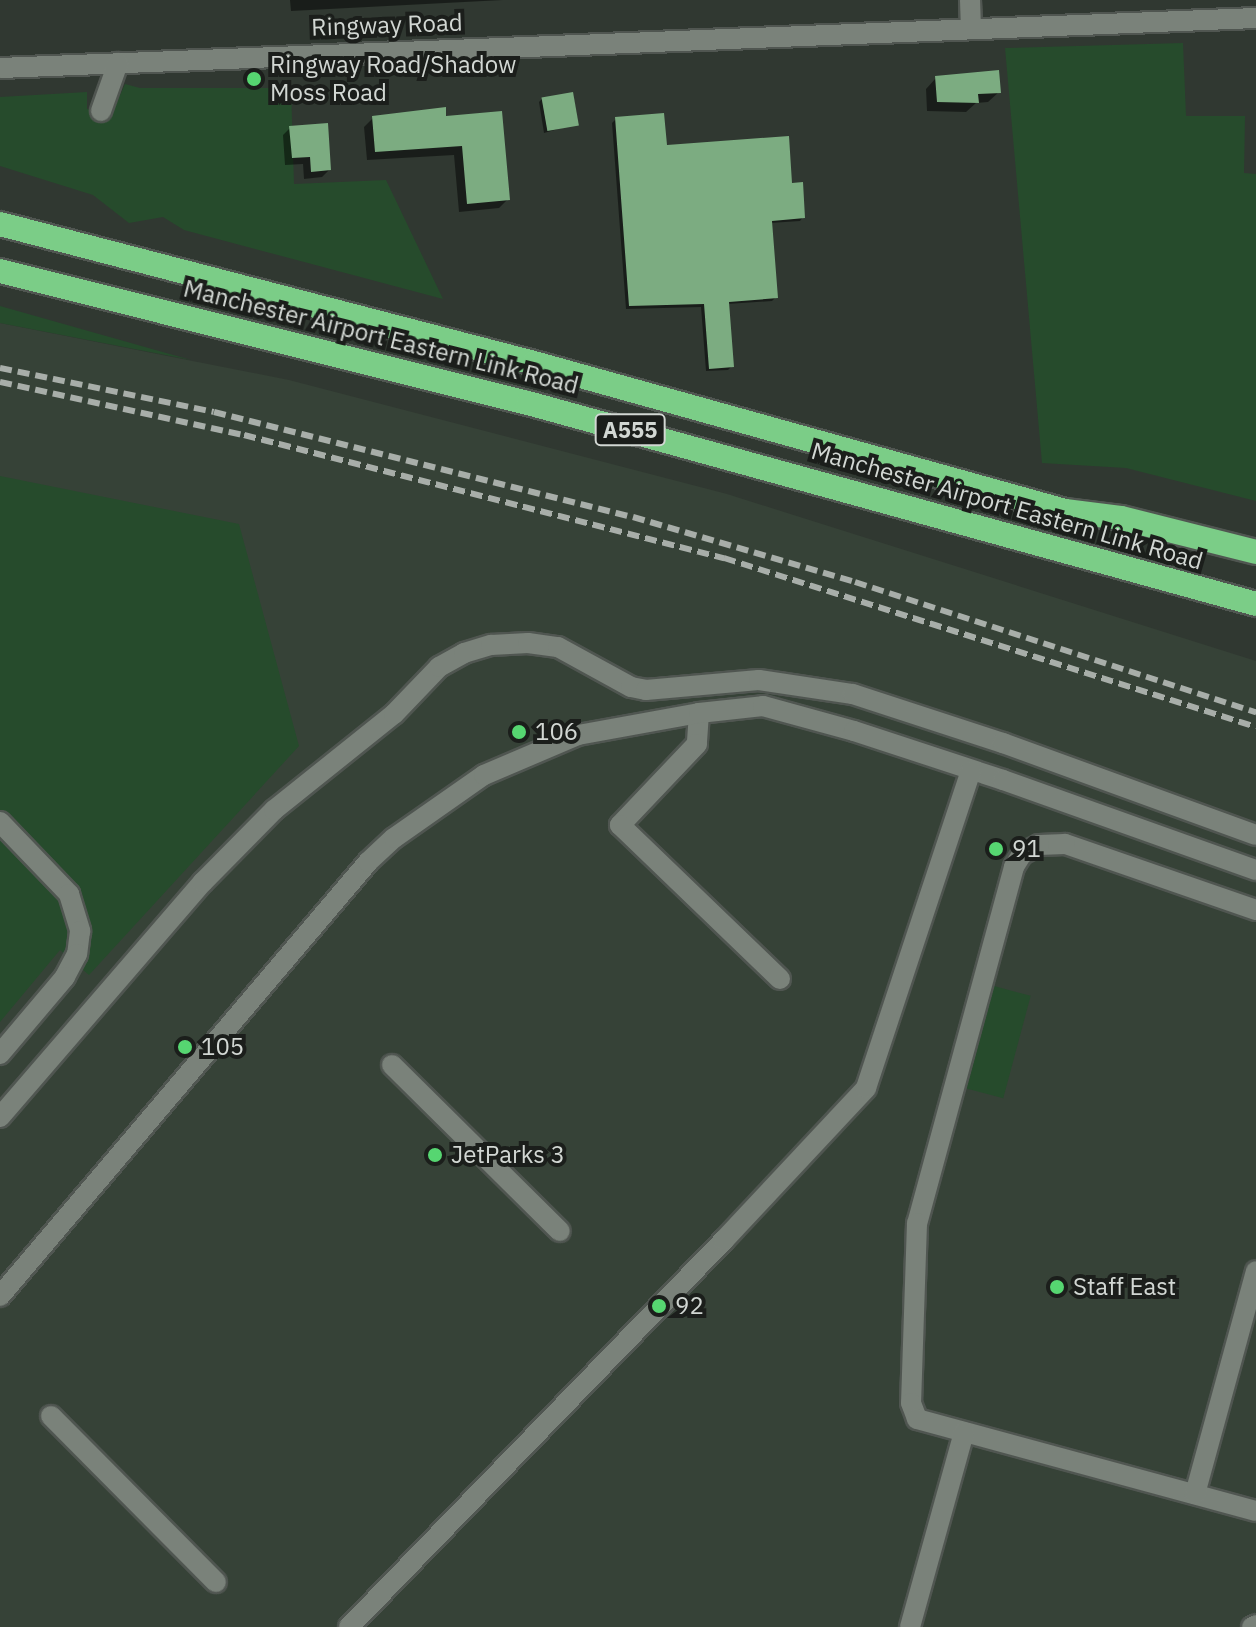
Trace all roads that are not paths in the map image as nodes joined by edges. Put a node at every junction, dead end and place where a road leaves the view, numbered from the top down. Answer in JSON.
{"nodes":[{"id":1,"x":970,"y":0,"type":"edge"},
{"id":2,"x":1256,"y":18,"type":"edge"},
{"id":3,"x":971,"y":28,"type":"junction"},
{"id":4,"x":118,"y":63,"type":"junction"},
{"id":5,"x":0,"y":68,"type":"edge"},
{"id":6,"x":101,"y":111,"type":"dead end"},
{"id":7,"x":0,"y":224,"type":"edge"},
{"id":8,"x":0,"y":271,"type":"edge"},
{"id":9,"x":1256,"y":552,"type":"edge"},
{"id":10,"x":1256,"y":604,"type":"edge"},
{"id":11,"x":699,"y":713,"type":"junction"},
{"id":12,"x":971,"y":771,"type":"junction"},
{"id":13,"x":0,"y":822,"type":"edge"},
{"id":14,"x":1256,"y":835,"type":"edge"},
{"id":15,"x":1256,"y":870,"type":"edge"},
{"id":16,"x":1256,"y":910,"type":"edge"},
{"id":17,"x":780,"y":979,"type":"dead end"},
{"id":18,"x":0,"y":1054,"type":"edge"},
{"id":19,"x":392,"y":1065,"type":"dead end"},
{"id":20,"x":0,"y":1117,"type":"edge"},
{"id":21,"x":560,"y":1231,"type":"dead end"},
{"id":22,"x":1256,"y":1271,"type":"edge"},
{"id":23,"x":0,"y":1296,"type":"edge"},
{"id":24,"x":51,"y":1416,"type":"dead end"},
{"id":25,"x":964,"y":1432,"type":"junction"},
{"id":26,"x":1195,"y":1494,"type":"junction"},
{"id":27,"x":1256,"y":1511,"type":"edge"},
{"id":28,"x":216,"y":1582,"type":"dead end"},
{"id":29,"x":349,"y":1627,"type":"edge"},
{"id":30,"x":910,"y":1627,"type":"edge"}],
"edges":[{"from":1,"to":3,"type":"street"},
{"from":2,"to":3,"type":"street","name":"Ringway Road"},
{"from":3,"to":4,"type":"street","name":"Ringway Road"},
{"from":4,"to":5,"type":"street","name":"Ringway Road"},
{"from":4,"to":6,"type":"street"},
{"from":7,"to":9,"type":"highway","name":"Manchester Airport Eastern Link Road","number":"A555"},
{"from":8,"to":10,"type":"highway","name":"Manchester Airport Eastern Link Road","number":"A555"},
{"from":11,"to":12,"type":"street"},
{"from":11,"to":17,"type":"street"},
{"from":11,"to":23,"type":"street"},
{"from":12,"to":15,"type":"street"},
{"from":12,"to":29,"type":"street"},
{"from":13,"to":18,"type":"street"},
{"from":14,"to":20,"type":"street"},
{"from":16,"to":25,"type":"street"},
{"from":19,"to":21,"type":"street"},
{"from":22,"to":26,"type":"street"},
{"from":24,"to":28,"type":"street"},
{"from":25,"to":26,"type":"street"},
{"from":25,"to":30,"type":"street"},
{"from":26,"to":27,"type":"street"}]}
